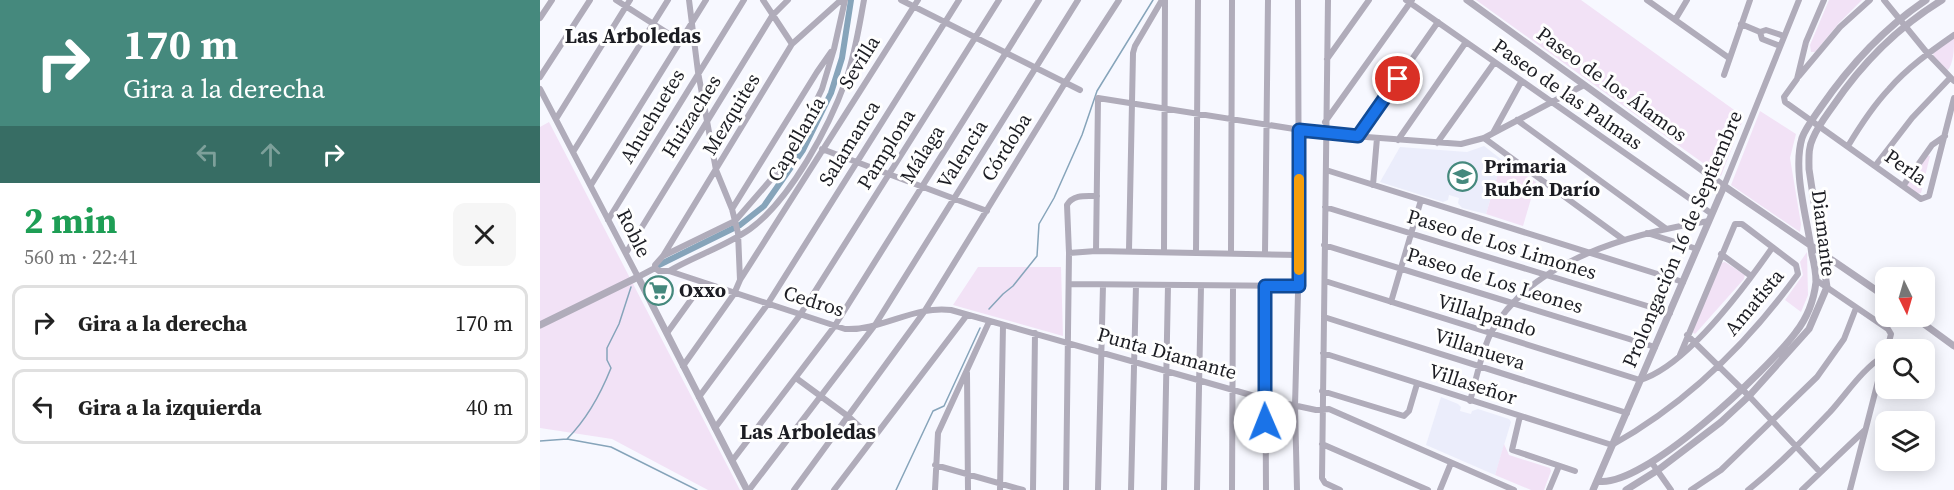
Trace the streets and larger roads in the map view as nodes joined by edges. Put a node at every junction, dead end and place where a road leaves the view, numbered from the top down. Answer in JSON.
{"nodes":[{"id":1,"x":552,"y":0,"type":"edge"},
{"id":2,"x":590,"y":0,"type":"edge"},
{"id":3,"x":616,"y":0,"type":"edge"},
{"id":4,"x":668,"y":0,"type":"edge"},
{"id":5,"x":689,"y":0,"type":"edge"},
{"id":6,"x":706,"y":0,"type":"edge"},
{"id":7,"x":744,"y":0,"type":"edge"},
{"id":8,"x":763,"y":0,"type":"edge"},
{"id":9,"x":788,"y":0,"type":"edge"},
{"id":10,"x":843,"y":0,"type":"edge"},
{"id":11,"x":864,"y":0,"type":"edge"},
{"id":12,"x":901,"y":0,"type":"edge"},
{"id":13,"x":918,"y":0,"type":"edge"},
{"id":14,"x":959,"y":0,"type":"edge"},
{"id":15,"x":999,"y":0,"type":"edge"},
{"id":16,"x":1039,"y":0,"type":"edge"},
{"id":17,"x":1078,"y":0,"type":"edge"},
{"id":18,"x":1119,"y":0,"type":"edge"},
{"id":19,"x":1163,"y":0,"type":"edge"},
{"id":20,"x":1198,"y":0,"type":"edge"},
{"id":21,"x":1232,"y":0,"type":"edge"},
{"id":22,"x":1268,"y":0,"type":"edge"},
{"id":23,"x":1298,"y":0,"type":"edge"},
{"id":24,"x":1328,"y":0,"type":"edge"},
{"id":25,"x":1368,"y":0,"type":"edge"},
{"id":26,"x":1467,"y":0,"type":"edge"},
{"id":27,"x":1647,"y":0,"type":"edge"},
{"id":28,"x":1688,"y":0,"type":"edge"},
{"id":29,"x":1750,"y":0,"type":"edge"},
{"id":30,"x":1799,"y":0,"type":"edge"},
{"id":31,"x":1824,"y":0,"type":"edge"},
{"id":32,"x":1870,"y":0,"type":"edge"},
{"id":33,"x":1884,"y":0,"type":"edge"},
{"id":34,"x":1926,"y":0,"type":"edge"},
{"id":35,"x":1942,"y":0,"type":"edge"},
{"id":36,"x":1410,"y":1,"type":"edge"},
{"id":37,"x":628,"y":3,"type":"edge"},
{"id":38,"x":914,"y":7,"type":"junction"},
{"id":39,"x":772,"y":16,"type":"junction"},
{"id":40,"x":540,"y":18,"type":"edge"},
{"id":41,"x":1899,"y":19,"type":"junction"},
{"id":42,"x":1675,"y":20,"type":"junction"},
{"id":43,"x":1438,"y":22,"type":"junction"},
{"id":44,"x":945,"y":23,"type":"junction"},
{"id":45,"x":654,"y":24,"type":"junction"},
{"id":46,"x":692,"y":24,"type":"junction"},
{"id":47,"x":1741,"y":24,"type":"junction"},
{"id":48,"x":1905,"y":26,"type":"junction"},
{"id":49,"x":1760,"y":32,"type":"junction"},
{"id":50,"x":1954,"y":35,"type":"edge"},
{"id":51,"x":1784,"y":36,"type":"junction"},
{"id":52,"x":975,"y":38,"type":"junction"},
{"id":53,"x":680,"y":41,"type":"junction"},
{"id":54,"x":1466,"y":42,"type":"junction"},
{"id":55,"x":792,"y":45,"type":"junction"},
{"id":56,"x":1780,"y":46,"type":"junction"},
{"id":57,"x":834,"y":49,"type":"junction"},
{"id":58,"x":1005,"y":52,"type":"junction"},
{"id":59,"x":1928,"y":54,"type":"junction"},
{"id":60,"x":1729,"y":58,"type":"junction"},
{"id":61,"x":1327,"y":59,"type":"junction"},
{"id":62,"x":1494,"y":63,"type":"junction"},
{"id":63,"x":1035,"y":67,"type":"junction"},
{"id":64,"x":698,"y":72,"type":"junction"},
{"id":65,"x":1724,"y":75,"type":"dead end"},
{"id":66,"x":540,"y":77,"type":"edge"},
{"id":67,"x":1797,"y":79,"type":"junction"},
{"id":68,"x":1952,"y":79,"type":"edge"},
{"id":69,"x":1521,"y":82,"type":"junction"},
{"id":70,"x":1065,"y":83,"type":"junction"},
{"id":71,"x":1584,"y":85,"type":"junction"},
{"id":72,"x":540,"y":89,"type":"edge"},
{"id":73,"x":1080,"y":90,"type":"dead end"},
{"id":74,"x":1954,"y":98,"type":"edge"},
{"id":75,"x":1550,"y":102,"type":"junction"},
{"id":76,"x":1131,"y":104,"type":"junction"},
{"id":77,"x":1164,"y":109,"type":"junction"},
{"id":78,"x":1196,"y":114,"type":"junction"},
{"id":79,"x":556,"y":119,"type":"junction"},
{"id":80,"x":1232,"y":119,"type":"junction"},
{"id":81,"x":1517,"y":120,"type":"junction"},
{"id":82,"x":706,"y":122,"type":"junction"},
{"id":83,"x":1325,"y":122,"type":"junction"},
{"id":84,"x":1811,"y":122,"type":"junction"},
{"id":85,"x":1267,"y":125,"type":"junction"},
{"id":86,"x":1819,"y":127,"type":"junction"},
{"id":87,"x":1299,"y":130,"type":"junction"},
{"id":88,"x":1326,"y":134,"type":"junction"},
{"id":89,"x":1493,"y":134,"type":"junction"},
{"id":90,"x":1358,"y":136,"type":"junction"},
{"id":91,"x":1945,"y":136,"type":"junction"},
{"id":92,"x":1377,"y":138,"type":"junction"},
{"id":93,"x":1484,"y":138,"type":"junction"},
{"id":94,"x":1398,"y":140,"type":"junction"},
{"id":95,"x":1437,"y":143,"type":"junction"},
{"id":96,"x":1848,"y":146,"type":"junction"},
{"id":97,"x":815,"y":147,"type":"junction"},
{"id":98,"x":824,"y":149,"type":"junction"},
{"id":99,"x":573,"y":152,"type":"junction"},
{"id":100,"x":856,"y":161,"type":"junction"},
{"id":101,"x":1875,"y":166,"type":"junction"},
{"id":102,"x":716,"y":170,"type":"junction"},
{"id":103,"x":1326,"y":171,"type":"junction"},
{"id":104,"x":890,"y":174,"type":"junction"},
{"id":105,"x":591,"y":185,"type":"junction"},
{"id":106,"x":922,"y":185,"type":"junction"},
{"id":107,"x":1373,"y":185,"type":"junction"},
{"id":108,"x":1724,"y":186,"type":"junction"},
{"id":109,"x":1903,"y":186,"type":"junction"},
{"id":110,"x":1814,"y":195,"type":"junction"},
{"id":111,"x":1097,"y":196,"type":"junction"},
{"id":112,"x":1803,"y":196,"type":"junction"},
{"id":113,"x":954,"y":199,"type":"junction"},
{"id":114,"x":1421,"y":200,"type":"junction"},
{"id":115,"x":1325,"y":207,"type":"junction"},
{"id":116,"x":732,"y":209,"type":"junction"},
{"id":117,"x":987,"y":211,"type":"junction"},
{"id":118,"x":1710,"y":218,"type":"junction"},
{"id":119,"x":608,"y":220,"type":"junction"},
{"id":120,"x":1665,"y":228,"type":"junction"},
{"id":121,"x":737,"y":229,"type":"junction"},
{"id":122,"x":1411,"y":233,"type":"junction"},
{"id":123,"x":1647,"y":233,"type":"junction"},
{"id":124,"x":1624,"y":240,"type":"junction"},
{"id":125,"x":1811,"y":244,"type":"junction"},
{"id":126,"x":1324,"y":245,"type":"junction"},
{"id":127,"x":1772,"y":248,"type":"junction"},
{"id":128,"x":1697,"y":249,"type":"junction"},
{"id":129,"x":1129,"y":250,"type":"junction"},
{"id":130,"x":1096,"y":251,"type":"junction"},
{"id":131,"x":1164,"y":251,"type":"junction"},
{"id":132,"x":1196,"y":252,"type":"junction"},
{"id":133,"x":1231,"y":252,"type":"junction"},
{"id":134,"x":626,"y":253,"type":"junction"},
{"id":135,"x":1069,"y":253,"type":"junction"},
{"id":136,"x":1265,"y":253,"type":"junction"},
{"id":137,"x":1590,"y":253,"type":"junction"},
{"id":138,"x":1823,"y":253,"type":"junction"},
{"id":139,"x":1721,"y":254,"type":"junction"},
{"id":140,"x":1299,"y":255,"type":"junction"},
{"id":141,"x":663,"y":256,"type":"junction"},
{"id":142,"x":656,"y":268,"type":"junction"},
{"id":143,"x":1401,"y":268,"type":"junction"},
{"id":144,"x":669,"y":271,"type":"junction"},
{"id":145,"x":1546,"y":275,"type":"junction"},
{"id":146,"x":1752,"y":276,"type":"junction"},
{"id":147,"x":638,"y":277,"type":"junction"},
{"id":148,"x":740,"y":280,"type":"junction"},
{"id":149,"x":1816,"y":280,"type":"junction"},
{"id":150,"x":1325,"y":281,"type":"junction"},
{"id":151,"x":1683,"y":282,"type":"junction"},
{"id":152,"x":703,"y":283,"type":"junction"},
{"id":153,"x":1069,"y":284,"type":"junction"},
{"id":154,"x":1103,"y":285,"type":"junction"},
{"id":155,"x":1136,"y":285,"type":"junction"},
{"id":156,"x":1168,"y":285,"type":"junction"},
{"id":157,"x":1201,"y":286,"type":"junction"},
{"id":158,"x":1233,"y":286,"type":"junction"},
{"id":159,"x":1265,"y":286,"type":"junction"},
{"id":160,"x":1299,"y":286,"type":"junction"},
{"id":161,"x":1827,"y":287,"type":"junction"},
{"id":162,"x":1875,"y":289,"type":"edge"},
{"id":163,"x":734,"y":294,"type":"junction"},
{"id":164,"x":1391,"y":302,"type":"junction"},
{"id":165,"x":1513,"y":302,"type":"junction"},
{"id":166,"x":767,"y":305,"type":"junction"},
{"id":167,"x":1856,"y":308,"type":"junction"},
{"id":168,"x":924,"y":312,"type":"junction"},
{"id":169,"x":1670,"y":313,"type":"junction"},
{"id":170,"x":800,"y":315,"type":"junction"},
{"id":171,"x":967,"y":315,"type":"junction"},
{"id":172,"x":1323,"y":317,"type":"junction"},
{"id":173,"x":989,"y":322,"type":"junction"},
{"id":174,"x":540,"y":325,"type":"edge"},
{"id":175,"x":875,"y":325,"type":"junction"},
{"id":176,"x":1004,"y":325,"type":"junction"},
{"id":177,"x":834,"y":327,"type":"junction"},
{"id":178,"x":1928,"y":327,"type":"edge"},
{"id":179,"x":666,"y":333,"type":"junction"},
{"id":180,"x":1035,"y":333,"type":"junction"},
{"id":181,"x":1490,"y":334,"type":"junction"},
{"id":182,"x":1687,"y":334,"type":"junction"},
{"id":183,"x":1889,"y":339,"type":"edge"},
{"id":184,"x":1695,"y":341,"type":"junction"},
{"id":185,"x":1069,"y":343,"type":"junction"},
{"id":186,"x":1954,"y":346,"type":"edge"},
{"id":187,"x":1655,"y":347,"type":"junction"},
{"id":188,"x":1101,"y":351,"type":"junction"},
{"id":189,"x":1323,"y":353,"type":"junction"},
{"id":190,"x":1680,"y":355,"type":"junction"},
{"id":191,"x":1134,"y":361,"type":"junction"},
{"id":192,"x":1875,"y":362,"type":"edge"},
{"id":193,"x":1719,"y":365,"type":"junction"},
{"id":194,"x":683,"y":366,"type":"junction"},
{"id":195,"x":1481,"y":366,"type":"junction"},
{"id":196,"x":967,"y":369,"type":"junction"},
{"id":197,"x":1167,"y":371,"type":"junction"},
{"id":198,"x":796,"y":378,"type":"junction"},
{"id":199,"x":1199,"y":380,"type":"junction"},
{"id":200,"x":1640,"y":380,"type":"junction"},
{"id":201,"x":1417,"y":384,"type":"junction"},
{"id":202,"x":1233,"y":389,"type":"junction"},
{"id":203,"x":1322,"y":391,"type":"junction"},
{"id":204,"x":1747,"y":394,"type":"junction"},
{"id":205,"x":1875,"y":394,"type":"edge"},
{"id":206,"x":821,"y":396,"type":"junction"},
{"id":207,"x":699,"y":397,"type":"junction"},
{"id":208,"x":1265,"y":399,"type":"junction"},
{"id":209,"x":1470,"y":401,"type":"junction"},
{"id":210,"x":1295,"y":406,"type":"junction"},
{"id":211,"x":1322,"y":410,"type":"junction"},
{"id":212,"x":1627,"y":413,"type":"junction"},
{"id":213,"x":1520,"y":416,"type":"junction"},
{"id":214,"x":849,"y":417,"type":"junction"},
{"id":215,"x":1773,"y":422,"type":"junction"},
{"id":216,"x":715,"y":428,"type":"junction"},
{"id":217,"x":1866,"y":430,"type":"junction"},
{"id":218,"x":873,"y":439,"type":"junction"},
{"id":219,"x":1322,"y":444,"type":"junction"},
{"id":220,"x":1612,"y":445,"type":"junction"},
{"id":221,"x":1796,"y":447,"type":"junction"},
{"id":222,"x":732,"y":461,"type":"junction"},
{"id":223,"x":1451,"y":463,"type":"junction"},
{"id":224,"x":1652,"y":463,"type":"junction"},
{"id":225,"x":935,"y":465,"type":"junction"},
{"id":226,"x":1559,"y":466,"type":"junction"},
{"id":227,"x":1658,"y":470,"type":"junction"},
{"id":228,"x":1575,"y":471,"type":"dead end"},
{"id":229,"x":1820,"y":472,"type":"junction"},
{"id":230,"x":968,"y":475,"type":"junction"},
{"id":231,"x":1597,"y":481,"type":"junction"},
{"id":232,"x":1000,"y":487,"type":"edge"},
{"id":233,"x":748,"y":490,"type":"edge"},
{"id":234,"x":794,"y":490,"type":"edge"},
{"id":235,"x":834,"y":490,"type":"edge"},
{"id":236,"x":935,"y":490,"type":"edge"},
{"id":237,"x":968,"y":490,"type":"edge"},
{"id":238,"x":1023,"y":490,"type":"edge"},
{"id":239,"x":1033,"y":490,"type":"edge"},
{"id":240,"x":1066,"y":490,"type":"edge"},
{"id":241,"x":1098,"y":490,"type":"edge"},
{"id":242,"x":1131,"y":490,"type":"edge"},
{"id":243,"x":1164,"y":490,"type":"edge"},
{"id":244,"x":1197,"y":490,"type":"edge"},
{"id":245,"x":1232,"y":490,"type":"edge"},
{"id":246,"x":1266,"y":490,"type":"edge"},
{"id":247,"x":1297,"y":490,"type":"edge"},
{"id":248,"x":1340,"y":490,"type":"edge"},
{"id":249,"x":1428,"y":490,"type":"edge"},
{"id":250,"x":1440,"y":490,"type":"edge"},
{"id":251,"x":1514,"y":490,"type":"edge"},
{"id":252,"x":1549,"y":490,"type":"edge"},
{"id":253,"x":1593,"y":490,"type":"edge"},
{"id":254,"x":1627,"y":490,"type":"edge"},
{"id":255,"x":1671,"y":490,"type":"edge"},
{"id":256,"x":1691,"y":490,"type":"edge"},
{"id":257,"x":1748,"y":490,"type":"edge"},
{"id":258,"x":1802,"y":490,"type":"edge"},
{"id":259,"x":1850,"y":490,"type":"edge"}],
"edges":[{"from":1,"to":40,"type":"street"},
{"from":2,"to":66,"type":"street"},
{"from":3,"to":37,"type":"street"},
{"from":4,"to":45,"type":"street"},
{"from":5,"to":46,"type":"street"},
{"from":6,"to":46,"type":"street"},
{"from":7,"to":64,"type":"street","name":"Ahuehuetes"},
{"from":8,"to":39,"type":"street"},
{"from":9,"to":39,"type":"street","name":"Huizaches"},
{"from":10,"to":55,"type":"street","name":"Mezquites"},
{"from":10,"to":57,"type":"street","name":"Capellanía"},
{"from":11,"to":97,"type":"street","name":"Capellanía"},
{"from":12,"to":38,"type":"street"},
{"from":13,"to":38,"type":"street","name":"Sevilla"},
{"from":14,"to":44,"type":"street","name":"Salamanca"},
{"from":15,"to":52,"type":"street","name":"Pamplona"},
{"from":16,"to":58,"type":"street","name":"Málaga"},
{"from":17,"to":63,"type":"street","name":"Valencia"},
{"from":18,"to":70,"type":"street","name":"Córdoba"},
{"from":19,"to":76,"type":"street"},
{"from":19,"to":77,"type":"street"},
{"from":20,"to":78,"type":"street"},
{"from":21,"to":80,"type":"street"},
{"from":22,"to":85,"type":"street"},
{"from":23,"to":87,"type":"street"},
{"from":24,"to":61,"type":"street"},
{"from":25,"to":61,"type":"street"},
{"from":26,"to":71,"type":"street","name":"Paseo de los Álamos"},
{"from":27,"to":42,"type":"street"},
{"from":28,"to":42,"type":"street"},
{"from":29,"to":47,"type":"street"},
{"from":30,"to":51,"type":"street","name":"Prolongación 16 de Septiembre"},
{"from":31,"to":67,"type":"street"},
{"from":32,"to":67,"type":"street"},
{"from":33,"to":41,"type":"street"},
{"from":34,"to":41,"type":"street","name":"Diamante"},
{"from":35,"to":48,"type":"street","name":"Diamante"},
{"from":36,"to":43,"type":"street","name":"Paseo de las Palmas"},
{"from":36,"to":83,"type":"street"},
{"from":37,"to":45,"type":"street"},
{"from":37,"to":79,"type":"street"},
{"from":38,"to":44,"type":"street"},
{"from":38,"to":98,"type":"street","name":"Sevilla"},
{"from":39,"to":55,"type":"street"},
{"from":39,"to":82,"type":"street","name":"Huizaches"},
{"from":41,"to":48,"type":"street"},
{"from":41,"to":84,"type":"street","name":"Diamante"},
{"from":42,"to":60,"type":"street"},
{"from":43,"to":54,"type":"street","name":"Paseo de las Palmas"},
{"from":43,"to":90,"type":"street"},
{"from":44,"to":52,"type":"street"},
{"from":44,"to":100,"type":"street","name":"Salamanca"},
{"from":45,"to":53,"type":"street"},
{"from":45,"to":99,"type":"street"},
{"from":46,"to":53,"type":"street"},
{"from":46,"to":64,"type":"street"},
{"from":47,"to":49,"type":"street"},
{"from":47,"to":60,"type":"street"},
{"from":48,"to":59,"type":"street"},
{"from":48,"to":86,"type":"street","name":"Diamante"},
{"from":49,"to":51,"type":"street"},
{"from":49,"to":56,"type":"street"},
{"from":50,"to":59,"type":"street"},
{"from":51,"to":56,"type":"street","name":"Prolongación 16 de Septiembre"},
{"from":52,"to":58,"type":"street"},
{"from":52,"to":104,"type":"street","name":"Pamplona"},
{"from":53,"to":105,"type":"street"},
{"from":54,"to":62,"type":"street","name":"Paseo de las Palmas"},
{"from":54,"to":94,"type":"street"},
{"from":55,"to":102,"type":"street","name":"Mezquites"},
{"from":56,"to":108,"type":"street","name":"Prolongación 16 de Septiembre"},
{"from":57,"to":116,"type":"street","name":"Capellanía"},
{"from":57,"to":121,"type":"street","name":"Capellanía"},
{"from":58,"to":63,"type":"street"},
{"from":58,"to":106,"type":"street","name":"Málaga"},
{"from":59,"to":68,"type":"street"},
{"from":59,"to":96,"type":"street"},
{"from":60,"to":65,"type":"street"},
{"from":61,"to":83,"type":"street"},
{"from":62,"to":69,"type":"street","name":"Paseo de las Palmas"},
{"from":62,"to":95,"type":"street"},
{"from":63,"to":70,"type":"street"},
{"from":63,"to":113,"type":"street","name":"Valencia"},
{"from":64,"to":82,"type":"street"},
{"from":64,"to":119,"type":"street","name":"Ahuehuetes"},
{"from":67,"to":84,"type":"street","name":"Perla"},
{"from":68,"to":101,"type":"street"},
{"from":69,"to":75,"type":"street","name":"Paseo de las Palmas"},
{"from":69,"to":89,"type":"street"},
{"from":70,"to":73,"type":"street"},
{"from":70,"to":117,"type":"street","name":"Córdoba"},
{"from":71,"to":75,"type":"street"},
{"from":71,"to":108,"type":"street","name":"Paseo de los Álamos"},
{"from":72,"to":79,"type":"street","name":"Roble"},
{"from":74,"to":91,"type":"street","name":"Perla"},
{"from":75,"to":81,"type":"street"},
{"from":75,"to":118,"type":"street","name":"Paseo de las Palmas"},
{"from":76,"to":77,"type":"street"},
{"from":76,"to":111,"type":"street"},
{"from":76,"to":129,"type":"street"},
{"from":77,"to":78,"type":"street"},
{"from":77,"to":131,"type":"street"},
{"from":78,"to":80,"type":"street"},
{"from":78,"to":132,"type":"street"},
{"from":79,"to":99,"type":"street","name":"Roble"},
{"from":80,"to":85,"type":"street"},
{"from":80,"to":133,"type":"street"},
{"from":81,"to":89,"type":"street"},
{"from":81,"to":120,"type":"street"},
{"from":82,"to":102,"type":"street"},
{"from":82,"to":134,"type":"street","name":"Huizaches"},
{"from":83,"to":88,"type":"street"},
{"from":84,"to":86,"type":"street","name":"Perla"},
{"from":84,"to":112,"type":"street","name":"Diamante"},
{"from":85,"to":87,"type":"street"},
{"from":85,"to":136,"type":"street"},
{"from":86,"to":96,"type":"street","name":"Perla"},
{"from":86,"to":110,"type":"street","name":"Diamante"},
{"from":87,"to":88,"type":"street"},
{"from":87,"to":140,"type":"street"},
{"from":88,"to":90,"type":"street"},
{"from":88,"to":103,"type":"street"},
{"from":89,"to":93,"type":"street"},
{"from":90,"to":92,"type":"street"},
{"from":91,"to":109,"type":"street"},
{"from":91,"to":109,"type":"street","name":"Perla"},
{"from":92,"to":94,"type":"street"},
{"from":92,"to":107,"type":"street"},
{"from":93,"to":95,"type":"street"},
{"from":93,"to":124,"type":"street"},
{"from":94,"to":95,"type":"street"},
{"from":96,"to":101,"type":"street","name":"Perla"},
{"from":97,"to":98,"type":"street"},
{"from":97,"to":121,"type":"street","name":"Capellanía"},
{"from":98,"to":100,"type":"street"},
{"from":98,"to":148,"type":"street","name":"Sevilla"},
{"from":99,"to":105,"type":"street","name":"Roble"},
{"from":100,"to":104,"type":"street"},
{"from":100,"to":166,"type":"street","name":"Salamanca"},
{"from":101,"to":109,"type":"street","name":"Perla"},
{"from":102,"to":116,"type":"street"},
{"from":102,"to":141,"type":"street","name":"Mezquites"},
{"from":103,"to":107,"type":"street"},
{"from":103,"to":115,"type":"street"},
{"from":104,"to":106,"type":"street"},
{"from":104,"to":170,"type":"street","name":"Pamplona"},
{"from":105,"to":119,"type":"street","name":"Roble"},
{"from":106,"to":113,"type":"street"},
{"from":106,"to":177,"type":"street","name":"Málaga"},
{"from":107,"to":114,"type":"street"},
{"from":108,"to":118,"type":"street","name":"Prolongación 16 de Septiembre"},
{"from":108,"to":125,"type":"street","name":"Paseo de los Álamos"},
{"from":110,"to":112,"type":"street"},
{"from":110,"to":138,"type":"street","name":"Diamante"},
{"from":111,"to":130,"type":"street"},
{"from":111,"to":135,"type":"street"},
{"from":112,"to":125,"type":"street","name":"Diamante"},
{"from":113,"to":117,"type":"street"},
{"from":113,"to":175,"type":"street","name":"Valencia"},
{"from":114,"to":122,"type":"street"},
{"from":114,"to":137,"type":"street"},
{"from":115,"to":122,"type":"street","name":"Paseo de Los Limones"},
{"from":115,"to":126,"type":"street"},
{"from":116,"to":121,"type":"street"},
{"from":117,"to":168,"type":"street","name":"Córdoba"},
{"from":118,"to":120,"type":"street"},
{"from":118,"to":128,"type":"street","name":"Prolongación 16 de Septiembre"},
{"from":119,"to":134,"type":"street","name":"Roble"},
{"from":120,"to":123,"type":"street"},
{"from":121,"to":141,"type":"street","name":"Capellanía"},
{"from":121,"to":144,"type":"street","name":"Capellanía"},
{"from":121,"to":148,"type":"street"},
{"from":122,"to":143,"type":"street"},
{"from":122,"to":145,"type":"street","name":"Paseo de Los Limones"},
{"from":123,"to":124,"type":"street"},
{"from":123,"to":128,"type":"street"},
{"from":124,"to":137,"type":"street"},
{"from":125,"to":138,"type":"street","name":"Paseo de los Álamos"},
{"from":125,"to":149,"type":"street","name":"Diamante"},
{"from":126,"to":143,"type":"street","name":"Paseo de Los Leones"},
{"from":126,"to":150,"type":"street"},
{"from":127,"to":139,"type":"street","name":"Amatista"},
{"from":127,"to":146,"type":"street"},
{"from":127,"to":193,"type":"street","name":"Amatista"},
{"from":128,"to":151,"type":"street","name":"Prolongación 16 de Septiembre"},
{"from":129,"to":130,"type":"street"},
{"from":129,"to":131,"type":"street"},
{"from":130,"to":135,"type":"street"},
{"from":131,"to":132,"type":"street"},
{"from":132,"to":133,"type":"street"},
{"from":133,"to":136,"type":"street"},
{"from":134,"to":147,"type":"street","name":"Roble"},
{"from":135,"to":153,"type":"street"},
{"from":136,"to":140,"type":"street"},
{"from":137,"to":145,"type":"street"},
{"from":137,"to":151,"type":"street"},
{"from":138,"to":161,"type":"street","name":"Diamante"},
{"from":138,"to":162,"type":"street","name":"Paseo de los Álamos"},
{"from":139,"to":146,"type":"street"},
{"from":139,"to":182,"type":"street","name":"Amatista"},
{"from":140,"to":160,"type":"street"},
{"from":141,"to":142,"type":"street","name":"Mezquites"},
{"from":142,"to":144,"type":"street","name":"Cedros"},
{"from":142,"to":147,"type":"street"},
{"from":143,"to":164,"type":"street"},
{"from":143,"to":165,"type":"street","name":"Paseo de Los Leones"},
{"from":144,"to":152,"type":"street","name":"Cedros"},
{"from":145,"to":165,"type":"street"},
{"from":145,"to":169,"type":"street","name":"Paseo de Los Limones"},
{"from":146,"to":184,"type":"street"},
{"from":147,"to":174,"type":"street"},
{"from":147,"to":179,"type":"street","name":"Roble"},
{"from":148,"to":163,"type":"street","name":"Sevilla"},
{"from":149,"to":161,"type":"street"},
{"from":149,"to":204,"type":"street","name":"Diamante"},
{"from":150,"to":164,"type":"street","name":"Villalpando"},
{"from":150,"to":172,"type":"street"},
{"from":151,"to":169,"type":"street","name":"Prolongación 16 de Septiembre"},
{"from":152,"to":163,"type":"street","name":"Cedros"},
{"from":152,"to":179,"type":"street"},
{"from":153,"to":154,"type":"street"},
{"from":153,"to":185,"type":"street"},
{"from":154,"to":155,"type":"street"},
{"from":154,"to":188,"type":"street"},
{"from":155,"to":156,"type":"street"},
{"from":155,"to":191,"type":"street"},
{"from":156,"to":157,"type":"street"},
{"from":156,"to":197,"type":"street"},
{"from":157,"to":158,"type":"street"},
{"from":157,"to":199,"type":"street"},
{"from":158,"to":159,"type":"street"},
{"from":158,"to":202,"type":"street"},
{"from":159,"to":160,"type":"street"},
{"from":159,"to":208,"type":"street"},
{"from":160,"to":210,"type":"street"},
{"from":161,"to":167,"type":"street"},
{"from":161,"to":204,"type":"street","name":"Diamante"},
{"from":163,"to":166,"type":"street","name":"Cedros"},
{"from":163,"to":194,"type":"street","name":"Sevilla"},
{"from":164,"to":181,"type":"street","name":"Villalpando"},
{"from":165,"to":181,"type":"street"},
{"from":165,"to":187,"type":"street","name":"Paseo de Los Leones"},
{"from":166,"to":170,"type":"street","name":"Cedros"},
{"from":166,"to":207,"type":"street","name":"Salamanca"},
{"from":167,"to":183,"type":"street"},
{"from":167,"to":215,"type":"street"},
{"from":168,"to":171,"type":"street","name":"Cedros"},
{"from":168,"to":175,"type":"street","name":"Cedros"},
{"from":168,"to":214,"type":"street","name":"Córdoba"},
{"from":169,"to":187,"type":"street","name":"Prolongación 16 de Septiembre"},
{"from":170,"to":177,"type":"street","name":"Cedros"},
{"from":170,"to":216,"type":"street","name":"Pamplona"},
{"from":171,"to":173,"type":"street","name":"Cedros"},
{"from":171,"to":218,"type":"street"},
{"from":172,"to":189,"type":"street"},
{"from":172,"to":195,"type":"street","name":"Villanueva"},
{"from":173,"to":176,"type":"street","name":"Punta Diamante"},
{"from":173,"to":196,"type":"street"},
{"from":175,"to":177,"type":"street","name":"Cedros"},
{"from":175,"to":206,"type":"street","name":"Valencia"},
{"from":176,"to":180,"type":"street","name":"Punta Diamante"},
{"from":176,"to":232,"type":"street"},
{"from":177,"to":198,"type":"street","name":"Málaga"},
{"from":178,"to":186,"type":"street"},
{"from":179,"to":194,"type":"street","name":"Roble"},
{"from":180,"to":185,"type":"street","name":"Punta Diamante"},
{"from":180,"to":239,"type":"street"},
{"from":181,"to":195,"type":"street"},
{"from":181,"to":200,"type":"street","name":"Villalpando"},
{"from":182,"to":184,"type":"street"},
{"from":182,"to":190,"type":"street","name":"Amatista"},
{"from":184,"to":190,"type":"street"},
{"from":184,"to":193,"type":"street"},
{"from":185,"to":188,"type":"street","name":"Punta Diamante"},
{"from":185,"to":240,"type":"street"},
{"from":187,"to":200,"type":"street","name":"Prolongación 16 de Septiembre"},
{"from":188,"to":191,"type":"street","name":"Punta Diamante"},
{"from":188,"to":241,"type":"street"},
{"from":189,"to":201,"type":"street","name":"Villaseñor"},
{"from":189,"to":203,"type":"street"},
{"from":190,"to":200,"type":"street"},
{"from":191,"to":197,"type":"street","name":"Punta Diamante"},
{"from":191,"to":242,"type":"street"},
{"from":192,"to":221,"type":"street"},
{"from":193,"to":204,"type":"street"},
{"from":193,"to":220,"type":"street","name":"Amatista"},
{"from":194,"to":207,"type":"street","name":"Roble"},
{"from":195,"to":209,"type":"street"},
{"from":195,"to":212,"type":"street","name":"Villanueva"},
{"from":196,"to":225,"type":"street"},
{"from":196,"to":230,"type":"street"},
{"from":197,"to":199,"type":"street","name":"Punta Diamante"},
{"from":197,"to":243,"type":"street"},
{"from":198,"to":206,"type":"street"},
{"from":198,"to":222,"type":"street","name":"Málaga"},
{"from":199,"to":202,"type":"street","name":"Punta Diamante"},
{"from":199,"to":244,"type":"street"},
{"from":200,"to":212,"type":"street","name":"Prolongación 16 de Septiembre"},
{"from":201,"to":203,"type":"street"},
{"from":201,"to":209,"type":"street","name":"Villaseñor"},
{"from":202,"to":208,"type":"street","name":"Punta Diamante"},
{"from":202,"to":245,"type":"street"},
{"from":203,"to":211,"type":"street"},
{"from":204,"to":215,"type":"street"},
{"from":204,"to":224,"type":"street","name":"Diamante"},
{"from":204,"to":227,"type":"street","name":"Diamante"},
{"from":205,"to":217,"type":"street"},
{"from":206,"to":214,"type":"street"},
{"from":206,"to":233,"type":"street","name":"Valencia"},
{"from":207,"to":216,"type":"street","name":"Roble"},
{"from":208,"to":210,"type":"street","name":"Punta Diamante"},
{"from":208,"to":246,"type":"street"},
{"from":209,"to":213,"type":"street","name":"Villaseñor"},
{"from":210,"to":211,"type":"street","name":"Punta Diamante"},
{"from":210,"to":247,"type":"street"},
{"from":211,"to":219,"type":"street"},
{"from":211,"to":223,"type":"street","name":"Punta Diamante"},
{"from":212,"to":220,"type":"street","name":"Prolongación 16 de Septiembre"},
{"from":213,"to":220,"type":"street","name":"Villaseñor"},
{"from":213,"to":226,"type":"street"},
{"from":214,"to":218,"type":"street"},
{"from":214,"to":234,"type":"street","name":"Córdoba"},
{"from":215,"to":221,"type":"street"},
{"from":215,"to":256,"type":"street"},
{"from":216,"to":222,"type":"street","name":"Roble"},
{"from":217,"to":229,"type":"street"},
{"from":217,"to":259,"type":"street"},
{"from":218,"to":235,"type":"street"},
{"from":219,"to":248,"type":"street"},
{"from":219,"to":249,"type":"street"},
{"from":220,"to":231,"type":"street","name":"Prolongación 16 de Septiembre"},
{"from":221,"to":229,"type":"street"},
{"from":221,"to":257,"type":"street"},
{"from":222,"to":233,"type":"street","name":"Roble"},
{"from":223,"to":250,"type":"street"},
{"from":223,"to":251,"type":"street","name":"Punta Diamante"},
{"from":224,"to":227,"type":"street"},
{"from":224,"to":231,"type":"street","name":"Diamante"},
{"from":225,"to":230,"type":"street"},
{"from":225,"to":236,"type":"street"},
{"from":226,"to":228,"type":"street"},
{"from":226,"to":252,"type":"street"},
{"from":227,"to":254,"type":"street","name":"Diamante"},
{"from":227,"to":255,"type":"street"},
{"from":229,"to":258,"type":"street"},
{"from":230,"to":232,"type":"street"},
{"from":230,"to":237,"type":"street"},
{"from":231,"to":253,"type":"street","name":"Prolongación 16 de Septiembre"},
{"from":232,"to":238,"type":"street"}]}
